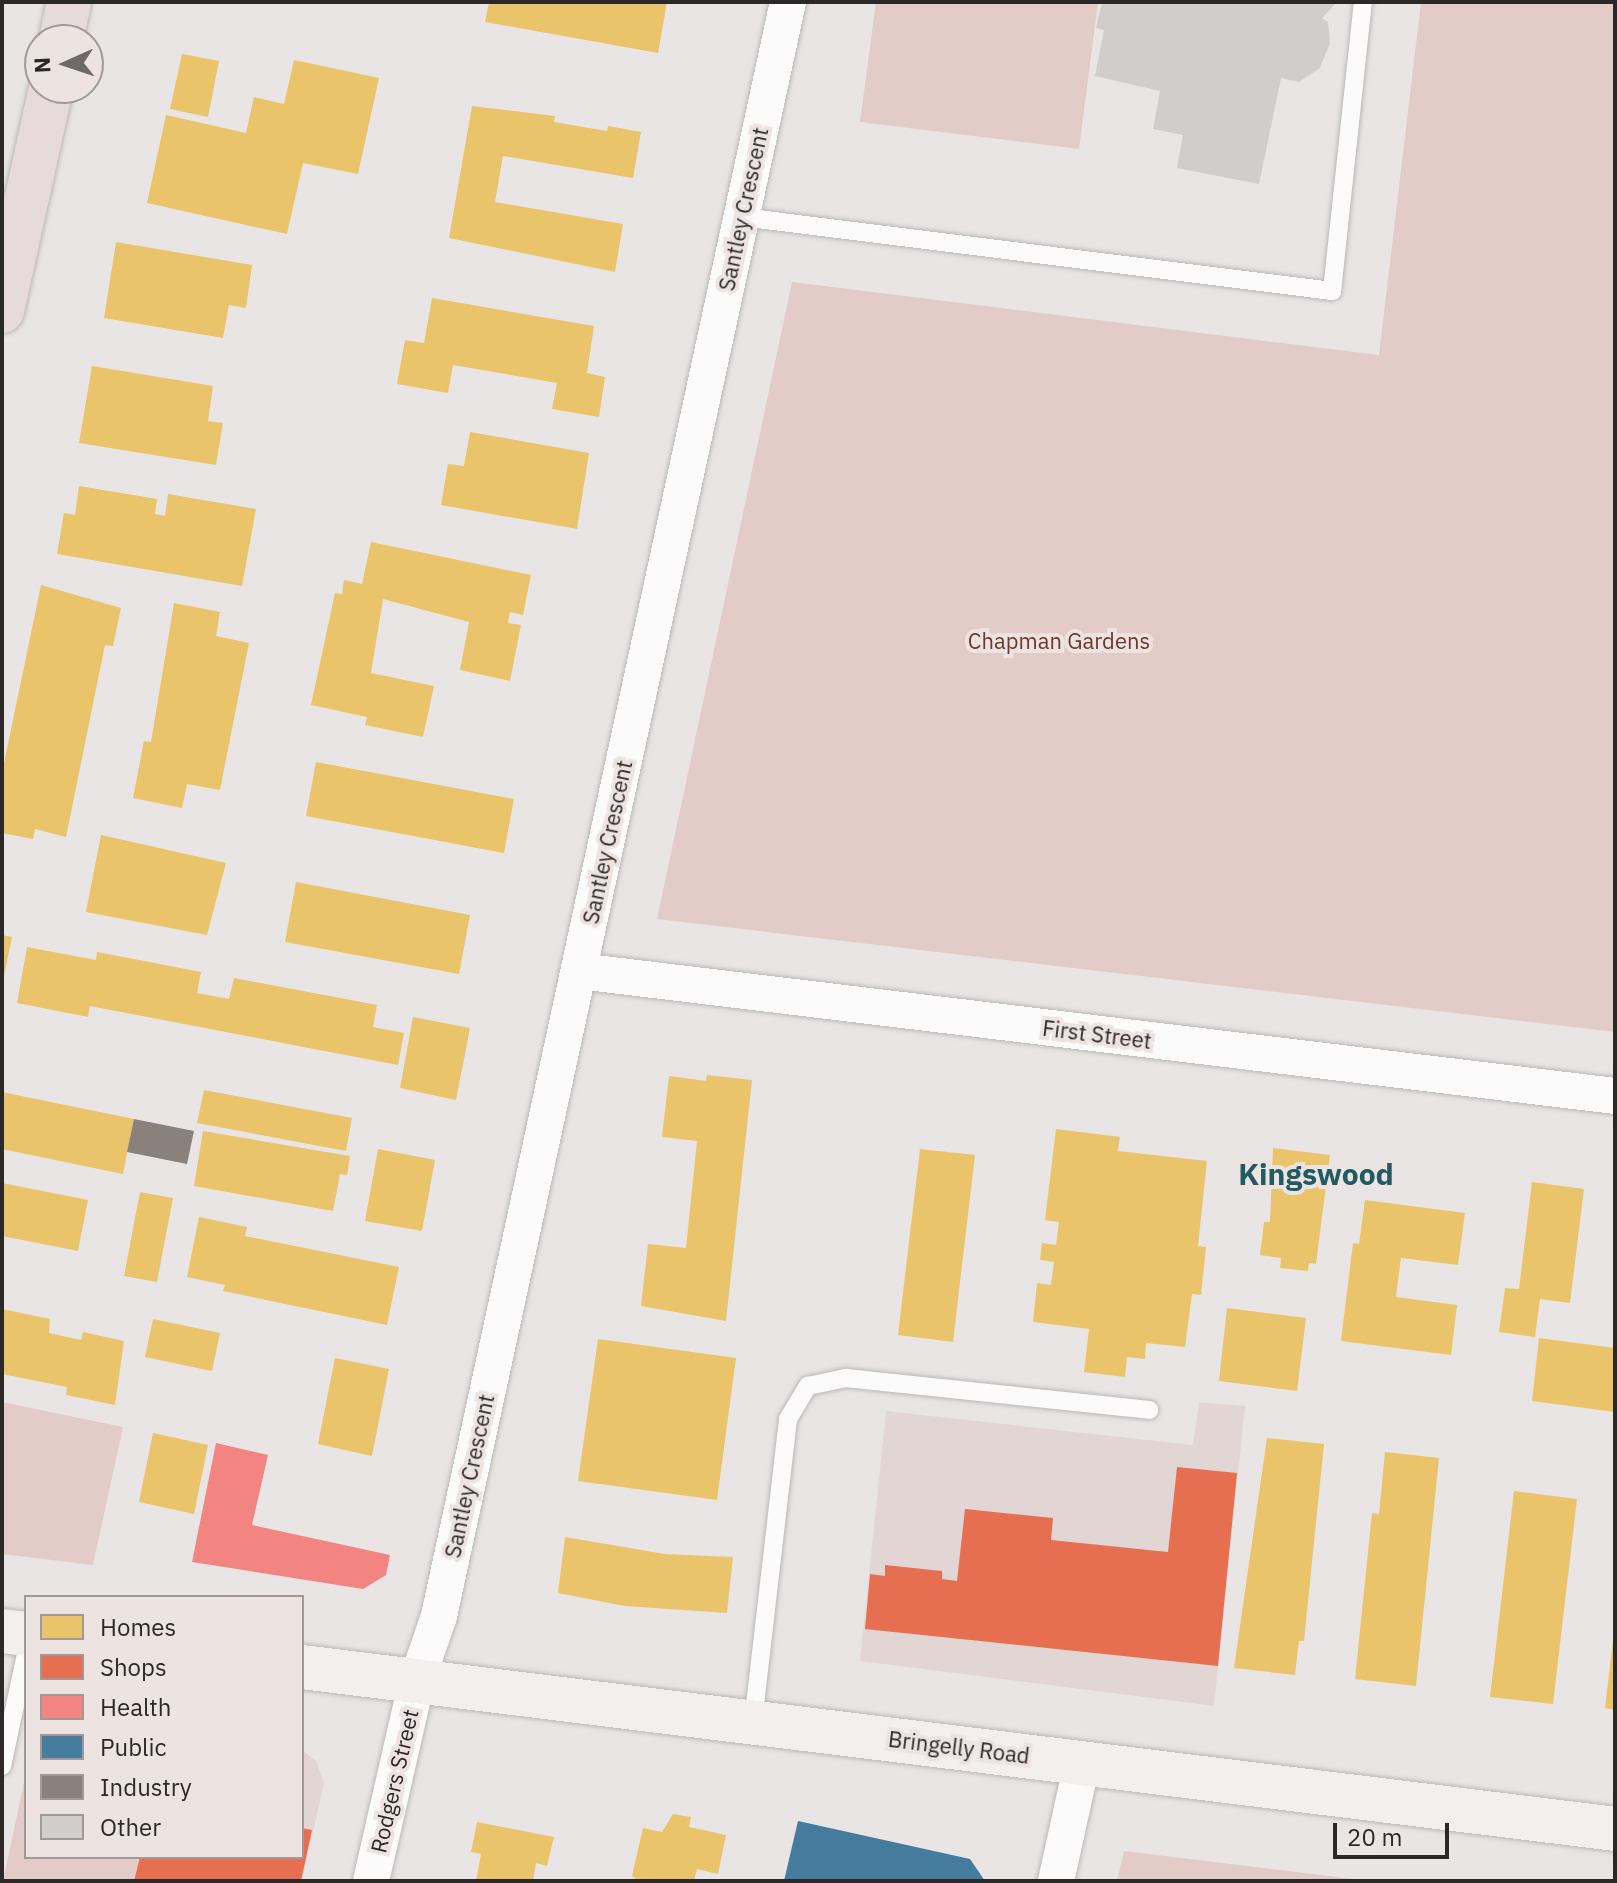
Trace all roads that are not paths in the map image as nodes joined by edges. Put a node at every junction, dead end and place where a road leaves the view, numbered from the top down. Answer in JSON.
{"nodes":[{"id":1,"x":69,"y":2,"type":"edge"},
{"id":2,"x":788,"y":2,"type":"edge"},
{"id":3,"x":1363,"y":2,"type":"edge"},
{"id":4,"x":64,"y":24,"type":"edge"},
{"id":5,"x":47,"y":104,"type":"edge"},
{"id":6,"x":742,"y":217,"type":"junction"},
{"id":7,"x":2,"y":311,"type":"edge"},
{"id":8,"x":579,"y":971,"type":"junction"},
{"id":9,"x":1615,"y":1096,"type":"edge"},
{"id":10,"x":1149,"y":1410,"type":"dead end"},
{"id":11,"x":2,"y":1631,"type":"edge"},
{"id":12,"x":24,"y":1634,"type":"edge"},
{"id":13,"x":24,"y":1663,"type":"edge"},
{"id":14,"x":304,"y":1667,"type":"edge"},
{"id":15,"x":417,"y":1680,"type":"junction"},
{"id":16,"x":753,"y":1722,"type":"junction"},
{"id":17,"x":1082,"y":1763,"type":"junction"},
{"id":18,"x":2,"y":1766,"type":"edge"},
{"id":19,"x":1615,"y":1829,"type":"edge"},
{"id":20,"x":371,"y":1881,"type":"edge"},
{"id":21,"x":1056,"y":1881,"type":"edge"}],
"edges":[{"from":1,"to":4,"type":"highway"},
{"from":2,"to":6,"type":"street","name":"Santley Crescent"},
{"from":3,"to":6,"type":"lane"},
{"from":5,"to":7,"type":"highway"},
{"from":6,"to":8,"type":"street","name":"Santley Crescent"},
{"from":8,"to":9,"type":"street","name":"First Street"},
{"from":8,"to":15,"type":"street","name":"Santley Crescent"},
{"from":10,"to":16,"type":"lane"},
{"from":11,"to":12,"type":"main road"},
{"from":13,"to":18,"type":"lane"},
{"from":14,"to":15,"type":"main road","name":"Bringelly Road"},
{"from":15,"to":16,"type":"main road","name":"Bringelly Road"},
{"from":15,"to":20,"type":"street","name":"Rodgers Street"},
{"from":16,"to":17,"type":"main road","name":"Bringelly Road"},
{"from":17,"to":19,"type":"main road","name":"Bringelly Road"},
{"from":17,"to":21,"type":"street"}]}
